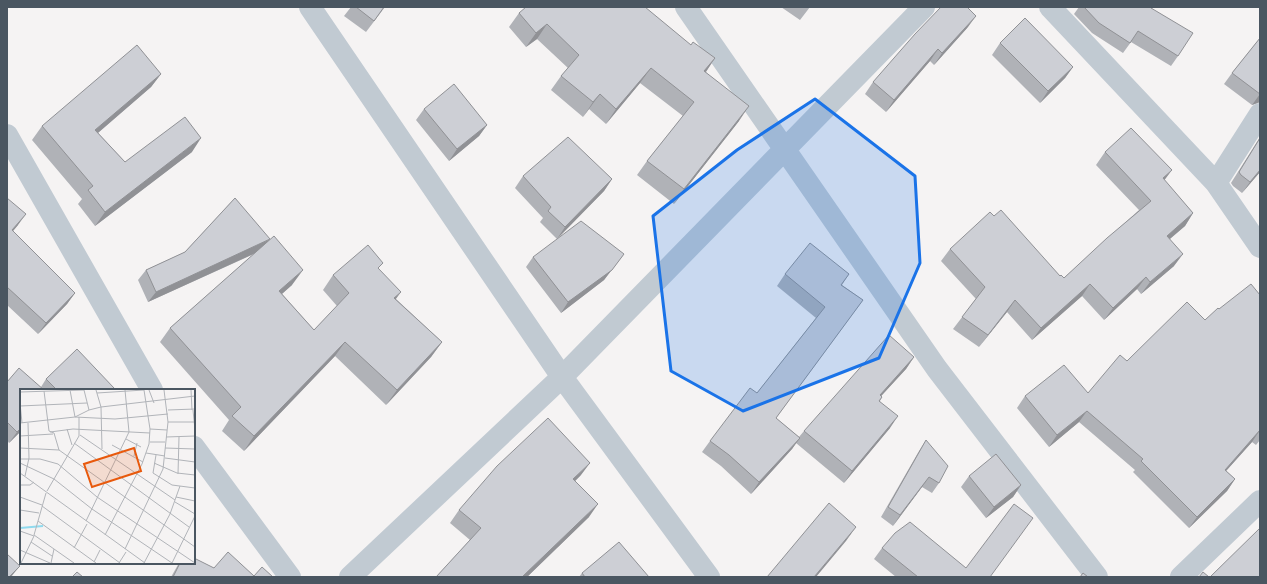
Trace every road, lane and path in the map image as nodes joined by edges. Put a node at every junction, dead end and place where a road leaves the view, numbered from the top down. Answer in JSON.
{"nodes":[{"id":1,"x":310,"y":7,"type":"edge"},
{"id":2,"x":686,"y":7,"type":"edge"},
{"id":3,"x":924,"y":7,"type":"edge"},
{"id":4,"x":1050,"y":7,"type":"edge"},
{"id":5,"x":1260,"y":114,"type":"edge"},
{"id":6,"x":7,"y":135,"type":"edge"},
{"id":7,"x":784,"y":150,"type":"junction"},
{"id":8,"x":1216,"y":183,"type":"junction"},
{"id":9,"x":1260,"y":247,"type":"edge"},
{"id":10,"x":562,"y":377,"type":"junction"},
{"id":11,"x":151,"y":389,"type":"edge"},
{"id":12,"x":195,"y":448,"type":"edge"},
{"id":13,"x":1260,"y":501,"type":"edge"},
{"id":14,"x":290,"y":577,"type":"edge"},
{"id":15,"x":350,"y":577,"type":"edge"},
{"id":16,"x":709,"y":577,"type":"edge"},
{"id":17,"x":1097,"y":577,"type":"edge"},
{"id":18,"x":1181,"y":577,"type":"edge"}],
"edges":[{"from":1,"to":10,"type":"street"},
{"from":2,"to":7,"type":"street"},
{"from":3,"to":7,"type":"street"},
{"from":4,"to":8,"type":"street"},
{"from":5,"to":8,"type":"street"},
{"from":6,"to":11,"type":"street"},
{"from":7,"to":10,"type":"street"},
{"from":7,"to":17,"type":"street"},
{"from":8,"to":9,"type":"street"},
{"from":10,"to":15,"type":"street"},
{"from":10,"to":16,"type":"street"},
{"from":12,"to":14,"type":"street"},
{"from":13,"to":18,"type":"street"}]}
